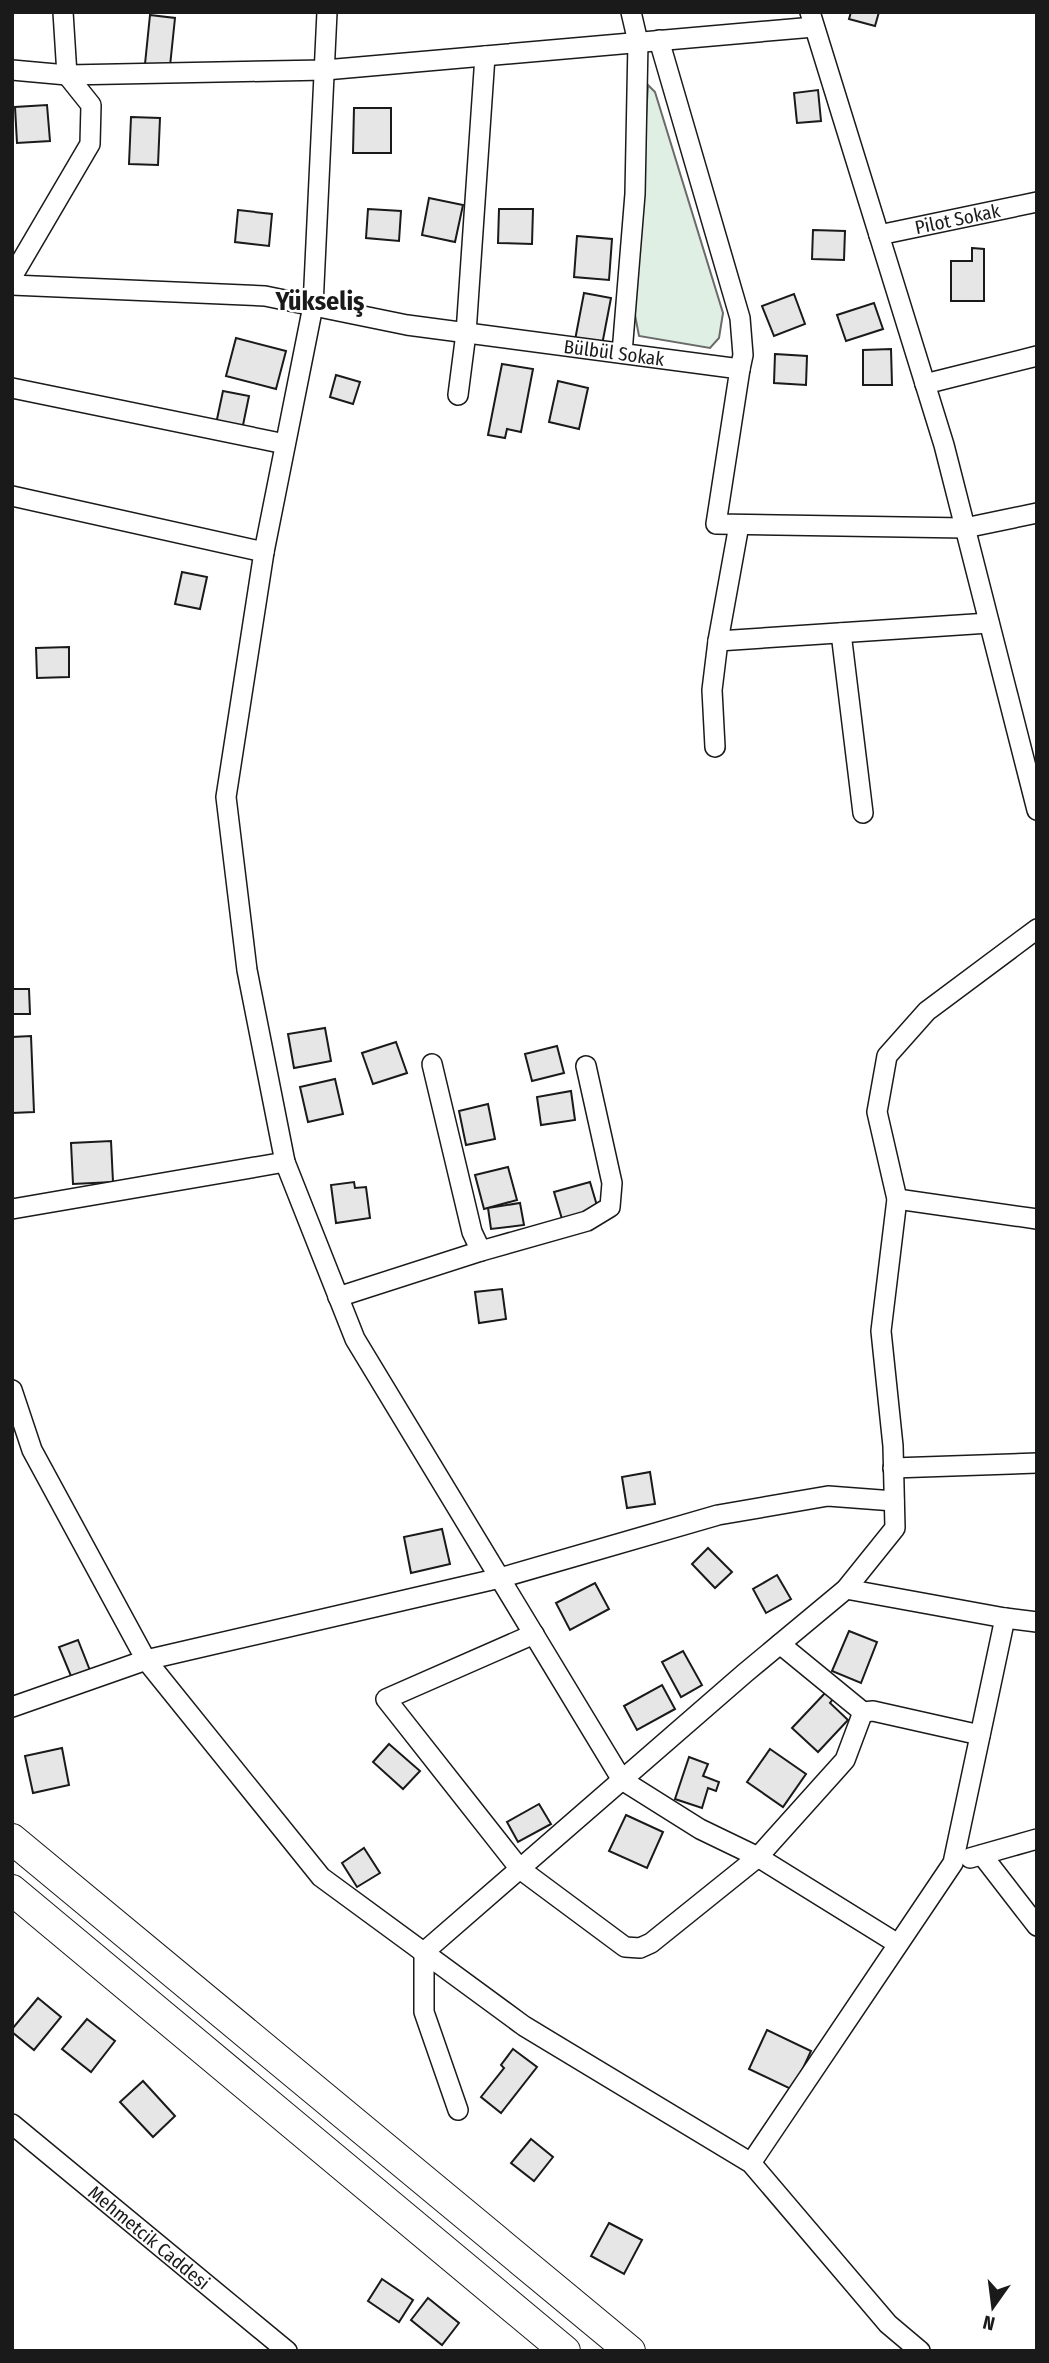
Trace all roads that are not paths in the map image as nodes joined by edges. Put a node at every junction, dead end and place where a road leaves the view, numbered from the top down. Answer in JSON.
{"nodes":[{"id":1,"x":62,"y":12,"type":"edge"},
{"id":2,"x":327,"y":12,"type":"edge"},
{"id":3,"x":631,"y":12,"type":"edge"},
{"id":4,"x":812,"y":19,"type":"edge"},
{"id":5,"x":659,"y":40,"type":"junction"},
{"id":6,"x":638,"y":43,"type":"junction"},
{"id":7,"x":485,"y":56,"type":"junction"},
{"id":8,"x":325,"y":70,"type":"junction"},
{"id":9,"x":12,"y":71,"type":"edge"},
{"id":10,"x":66,"y":75,"type":"junction"},
{"id":11,"x":1037,"y":202,"type":"edge"},
{"id":12,"x":879,"y":235,"type":"junction"},
{"id":13,"x":12,"y":276,"type":"edge"},
{"id":14,"x":12,"y":285,"type":"edge"},
{"id":15,"x":313,"y":306,"type":"junction"},
{"id":16,"x":467,"y":333,"type":"junction"},
{"id":17,"x":622,"y":353,"type":"junction"},
{"id":18,"x":1037,"y":356,"type":"edge"},
{"id":19,"x":740,"y":369,"type":"junction"},
{"id":20,"x":925,"y":384,"type":"junction"},
{"id":21,"x":12,"y":388,"type":"edge"},
{"id":22,"x":458,"y":395,"type":"dead end"},
{"id":23,"x":285,"y":444,"type":"junction"},
{"id":24,"x":12,"y":496,"type":"edge"},
{"id":25,"x":1037,"y":513,"type":"edge"},
{"id":26,"x":739,"y":525,"type":"junction"},
{"id":27,"x":965,"y":528,"type":"junction"},
{"id":28,"x":264,"y":552,"type":"junction"},
{"id":29,"x":989,"y":623,"type":"junction"},
{"id":30,"x":841,"y":633,"type":"junction"},
{"id":31,"x":718,"y":641,"type":"junction"},
{"id":32,"x":715,"y":747,"type":"dead end"},
{"id":33,"x":1037,"y":810,"type":"edge"},
{"id":34,"x":863,"y":813,"type":"dead end"},
{"id":35,"x":1037,"y":929,"type":"edge"},
{"id":36,"x":432,"y":1064,"type":"dead end"},
{"id":37,"x":586,"y":1066,"type":"dead end"},
{"id":38,"x":285,"y":1162,"type":"junction"},
{"id":39,"x":897,"y":1199,"type":"junction"},
{"id":40,"x":12,"y":1209,"type":"edge"},
{"id":41,"x":1037,"y":1219,"type":"edge"},
{"id":42,"x":481,"y":1251,"type":"junction"},
{"id":43,"x":338,"y":1297,"type":"junction"},
{"id":44,"x":12,"y":1390,"type":"edge"},
{"id":45,"x":22,"y":1449,"type":"edge"},
{"id":46,"x":1037,"y":1463,"type":"edge"},
{"id":47,"x":893,"y":1468,"type":"junction"},
{"id":48,"x":894,"y":1501,"type":"junction"},
{"id":49,"x":500,"y":1578,"type":"junction"},
{"id":50,"x":846,"y":1589,"type":"junction"},
{"id":51,"x":1005,"y":1618,"type":"junction"},
{"id":52,"x":1037,"y":1622,"type":"edge"},
{"id":53,"x":534,"y":1634,"type":"junction"},
{"id":54,"x":780,"y":1644,"type":"junction"},
{"id":55,"x":146,"y":1660,"type":"junction"},
{"id":56,"x":12,"y":1707,"type":"edge"},
{"id":57,"x":863,"y":1712,"type":"junction"},
{"id":58,"x":980,"y":1735,"type":"junction"},
{"id":59,"x":622,"y":1780,"type":"junction"},
{"id":60,"x":12,"y":1839,"type":"edge"},
{"id":61,"x":1037,"y":1839,"type":"edge"},
{"id":62,"x":982,"y":1855,"type":"junction"},
{"id":63,"x":758,"y":1857,"type":"junction"},
{"id":64,"x":953,"y":1863,"type":"junction"},
{"id":65,"x":520,"y":1869,"type":"junction"},
{"id":66,"x":12,"y":1890,"type":"edge"},
{"id":67,"x":1037,"y":1926,"type":"edge"},
{"id":68,"x":898,"y":1944,"type":"junction"},
{"id":69,"x":424,"y":1952,"type":"junction"},
{"id":70,"x":458,"y":2110,"type":"dead end"},
{"id":71,"x":12,"y":2124,"type":"edge"},
{"id":72,"x":751,"y":2163,"type":"junction"},
{"id":73,"x":287,"y":2351,"type":"edge"},
{"id":74,"x":565,"y":2351,"type":"edge"},
{"id":75,"x":629,"y":2351,"type":"edge"},
{"id":76,"x":920,"y":2351,"type":"edge"}],
"edges":[{"from":1,"to":10,"type":"street"},
{"from":2,"to":8,"type":"street"},
{"from":3,"to":6,"type":"street"},
{"from":4,"to":5,"type":"street"},
{"from":4,"to":12,"type":"street"},
{"from":5,"to":6,"type":"street"},
{"from":5,"to":19,"type":"street"},
{"from":6,"to":7,"type":"street"},
{"from":6,"to":17,"type":"street"},
{"from":7,"to":8,"type":"street"},
{"from":7,"to":16,"type":"street"},
{"from":8,"to":10,"type":"street"},
{"from":8,"to":15,"type":"street"},
{"from":9,"to":10,"type":"street"},
{"from":10,"to":13,"type":"street"},
{"from":11,"to":12,"type":"street","name":"Pilot Sokak"},
{"from":12,"to":20,"type":"street"},
{"from":14,"to":15,"type":"street","name":"Bülbül Sokak"},
{"from":15,"to":16,"type":"street","name":"Bülbül Sokak"},
{"from":15,"to":23,"type":"street"},
{"from":16,"to":17,"type":"street","name":"Bülbül Sokak"},
{"from":16,"to":22,"type":"street"},
{"from":17,"to":19,"type":"street","name":"Bülbül Sokak"},
{"from":18,"to":20,"type":"street"},
{"from":19,"to":26,"type":"street"},
{"from":20,"to":27,"type":"street"},
{"from":21,"to":23,"type":"street"},
{"from":23,"to":28,"type":"street"},
{"from":24,"to":28,"type":"street"},
{"from":25,"to":27,"type":"street"},
{"from":26,"to":27,"type":"street"},
{"from":26,"to":31,"type":"street"},
{"from":27,"to":29,"type":"street"},
{"from":28,"to":38,"type":"street"},
{"from":29,"to":30,"type":"street"},
{"from":29,"to":33,"type":"street"},
{"from":30,"to":31,"type":"street"},
{"from":30,"to":34,"type":"street"},
{"from":31,"to":32,"type":"street"},
{"from":35,"to":39,"type":"street"},
{"from":36,"to":42,"type":"street"},
{"from":37,"to":42,"type":"street"},
{"from":38,"to":40,"type":"street"},
{"from":38,"to":43,"type":"street"},
{"from":39,"to":41,"type":"street"},
{"from":39,"to":47,"type":"street"},
{"from":42,"to":43,"type":"street"},
{"from":43,"to":49,"type":"street"},
{"from":44,"to":45,"type":"street"},
{"from":45,"to":55,"type":"street"},
{"from":46,"to":47,"type":"street"},
{"from":47,"to":48,"type":"street"},
{"from":48,"to":49,"type":"street"},
{"from":48,"to":50,"type":"street"},
{"from":49,"to":53,"type":"street"},
{"from":49,"to":55,"type":"street"},
{"from":50,"to":51,"type":"street"},
{"from":50,"to":54,"type":"street"},
{"from":51,"to":52,"type":"street"},
{"from":51,"to":58,"type":"street"},
{"from":53,"to":59,"type":"street"},
{"from":53,"to":65,"type":"street"},
{"from":54,"to":57,"type":"street"},
{"from":54,"to":59,"type":"street"},
{"from":55,"to":56,"type":"street"},
{"from":55,"to":69,"type":"street"},
{"from":57,"to":58,"type":"street"},
{"from":57,"to":63,"type":"street"},
{"from":58,"to":64,"type":"street"},
{"from":59,"to":63,"type":"street"},
{"from":59,"to":65,"type":"street"},
{"from":60,"to":75,"type":"highway"},
{"from":61,"to":62,"type":"street"},
{"from":62,"to":64,"type":"street"},
{"from":62,"to":67,"type":"street"},
{"from":63,"to":65,"type":"street"},
{"from":63,"to":68,"type":"street"},
{"from":64,"to":68,"type":"street"},
{"from":65,"to":69,"type":"street"},
{"from":66,"to":74,"type":"highway"},
{"from":68,"to":72,"type":"street"},
{"from":69,"to":70,"type":"street"},
{"from":69,"to":72,"type":"street"},
{"from":71,"to":73,"type":"street","name":"Mehmetcik Caddesi"},
{"from":72,"to":76,"type":"street"}]}
